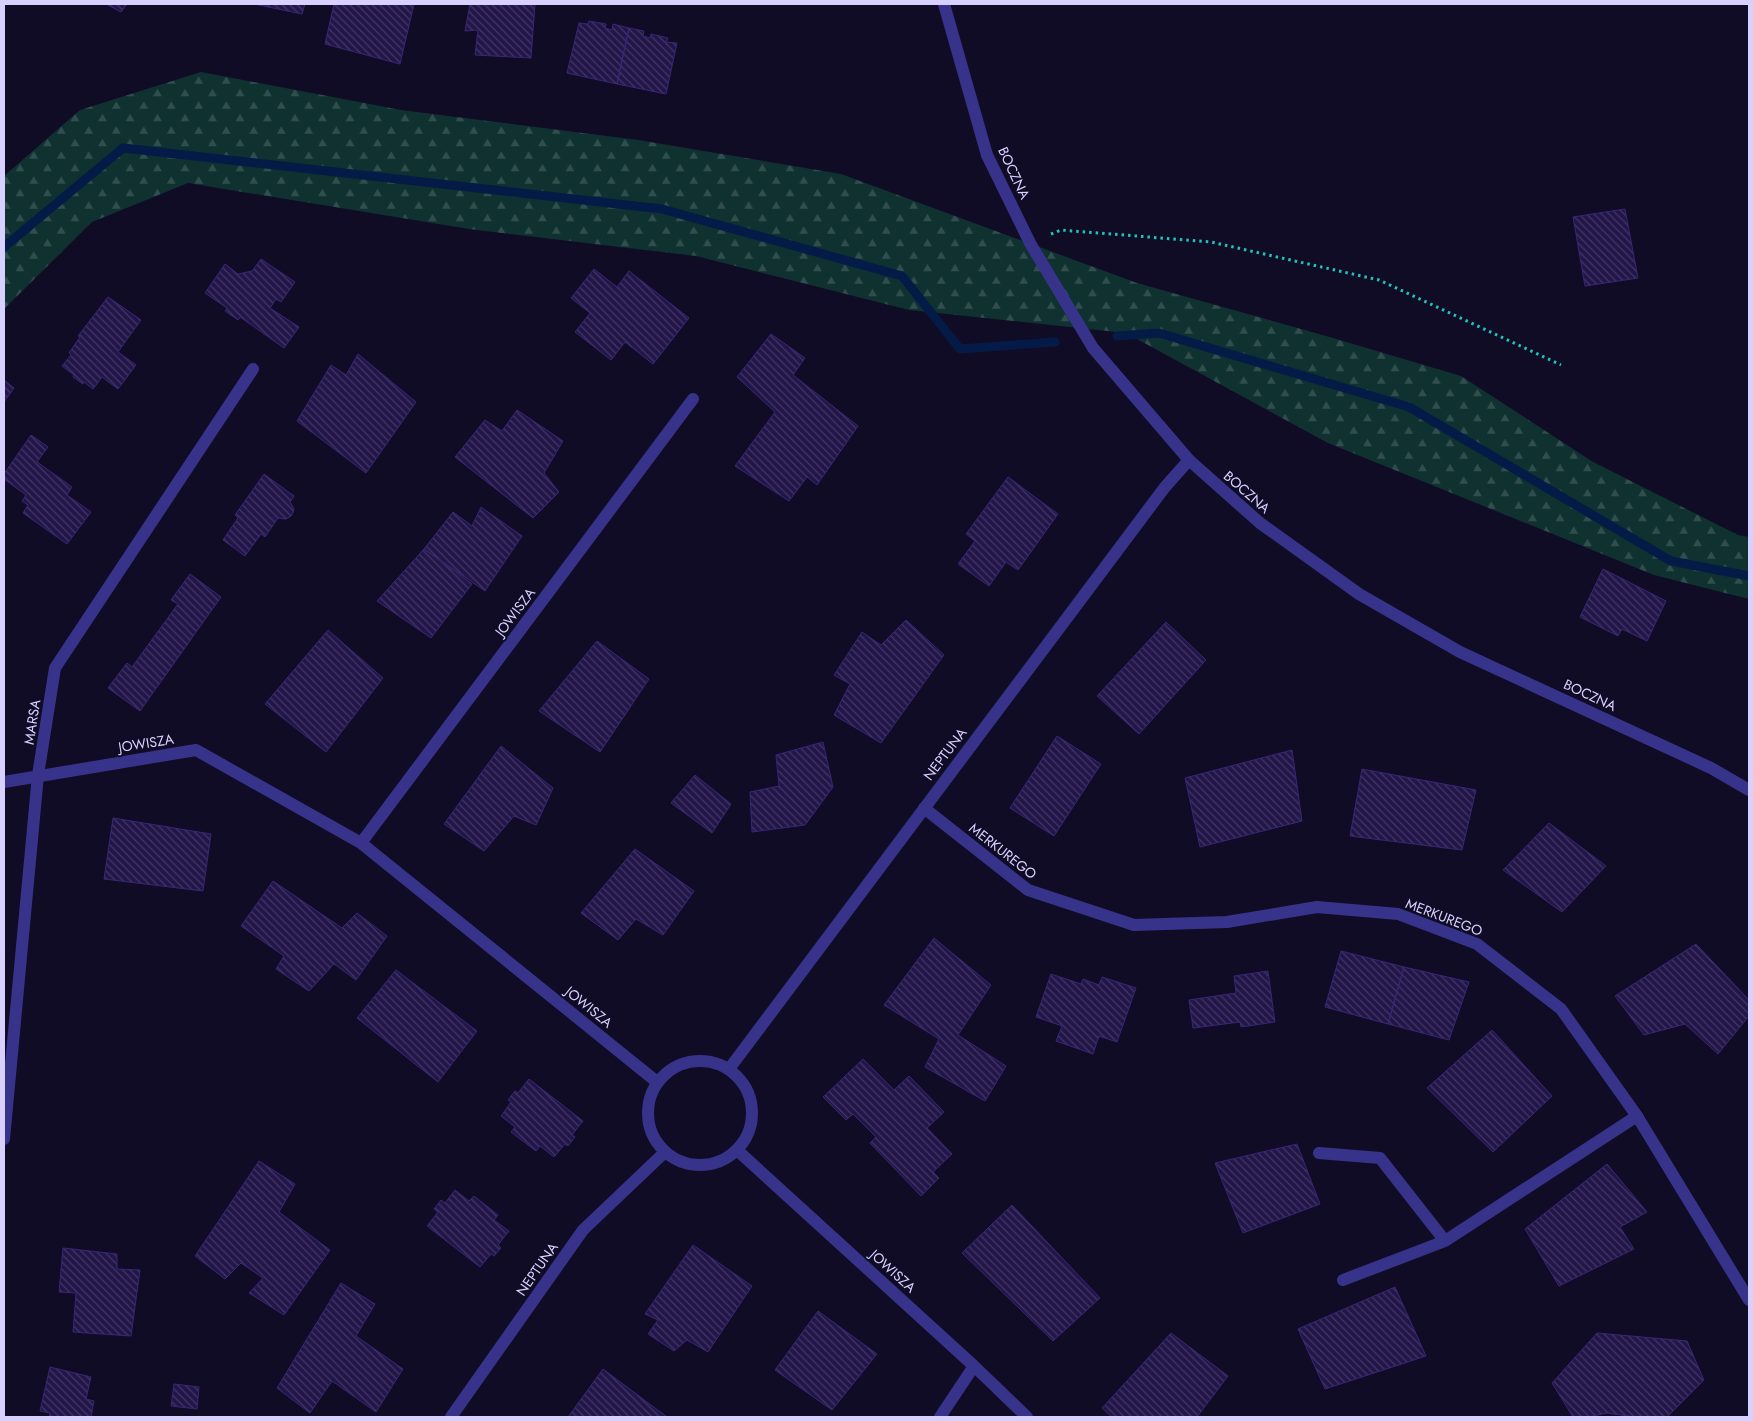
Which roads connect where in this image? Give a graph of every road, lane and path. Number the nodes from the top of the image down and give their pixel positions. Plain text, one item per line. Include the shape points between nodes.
1 (944, 4) edge
2 (1030, 243) junction
3 (1561, 366) dead end
4 (253, 369) dead end
5 (693, 399) dead end
6 (1189, 460) junction
7 (38, 775) junction
8 (4, 782) edge
9 (1749, 790) edge
10 (924, 808) junction
11 (361, 843) junction
12 (729, 1070) junction
13 (657, 1082) junction
14 (1638, 1116) junction
15 (4, 1138) edge
16 (737, 1150) junction
17 (665, 1152) junction
18 (1320, 1153) dead end
19 (1445, 1241) junction
20 (1343, 1280) dead end
21 (1749, 1300) edge
22 (974, 1366) junction
23 (451, 1417) edge
24 (940, 1417) edge
25 (1026, 1417) edge

1 - 2 street, BOCZNA via 988,155
2 - 3 path via 1062,230 1211,242 1379,280
2 - 6 street, BOCZNA via 1093,348
4 - 7 street, MARSA via 55,668
5 - 11 street, JOWISZA
6 - 9 street, BOCZNA via 1260,523 1359,594 1460,652 1702,764
6 - 10 street, NEPTUNA via 1165,487
7 - 8 street, JOWISZA
7 - 11 street, JOWISZA via 196,750
7 - 15 street, MARSA
10 - 12 street, NEPTUNA
10 - 14 street, MERKUREGO via 1028,890 1134,925 1227,922 1317,907 1398,914 1477,944 1561,1009
11 - 13 street, JOWISZA
12 - 13 street via 711,1061 691,1061 672,1068
12 - 16 street via 745,1086 752,1108 749,1131
13 - 17 street via 647,1105 650,1131
14 - 19 street
14 - 21 street, MERKUREGO
16 - 17 street via 720,1161 701,1166 682,1162
16 - 22 street, JOWISZA
17 - 23 street, NEPTUNA via 583,1230
18 - 19 street via 1380,1158
19 - 20 street
22 - 24 street
22 - 25 street, JOWISZA

